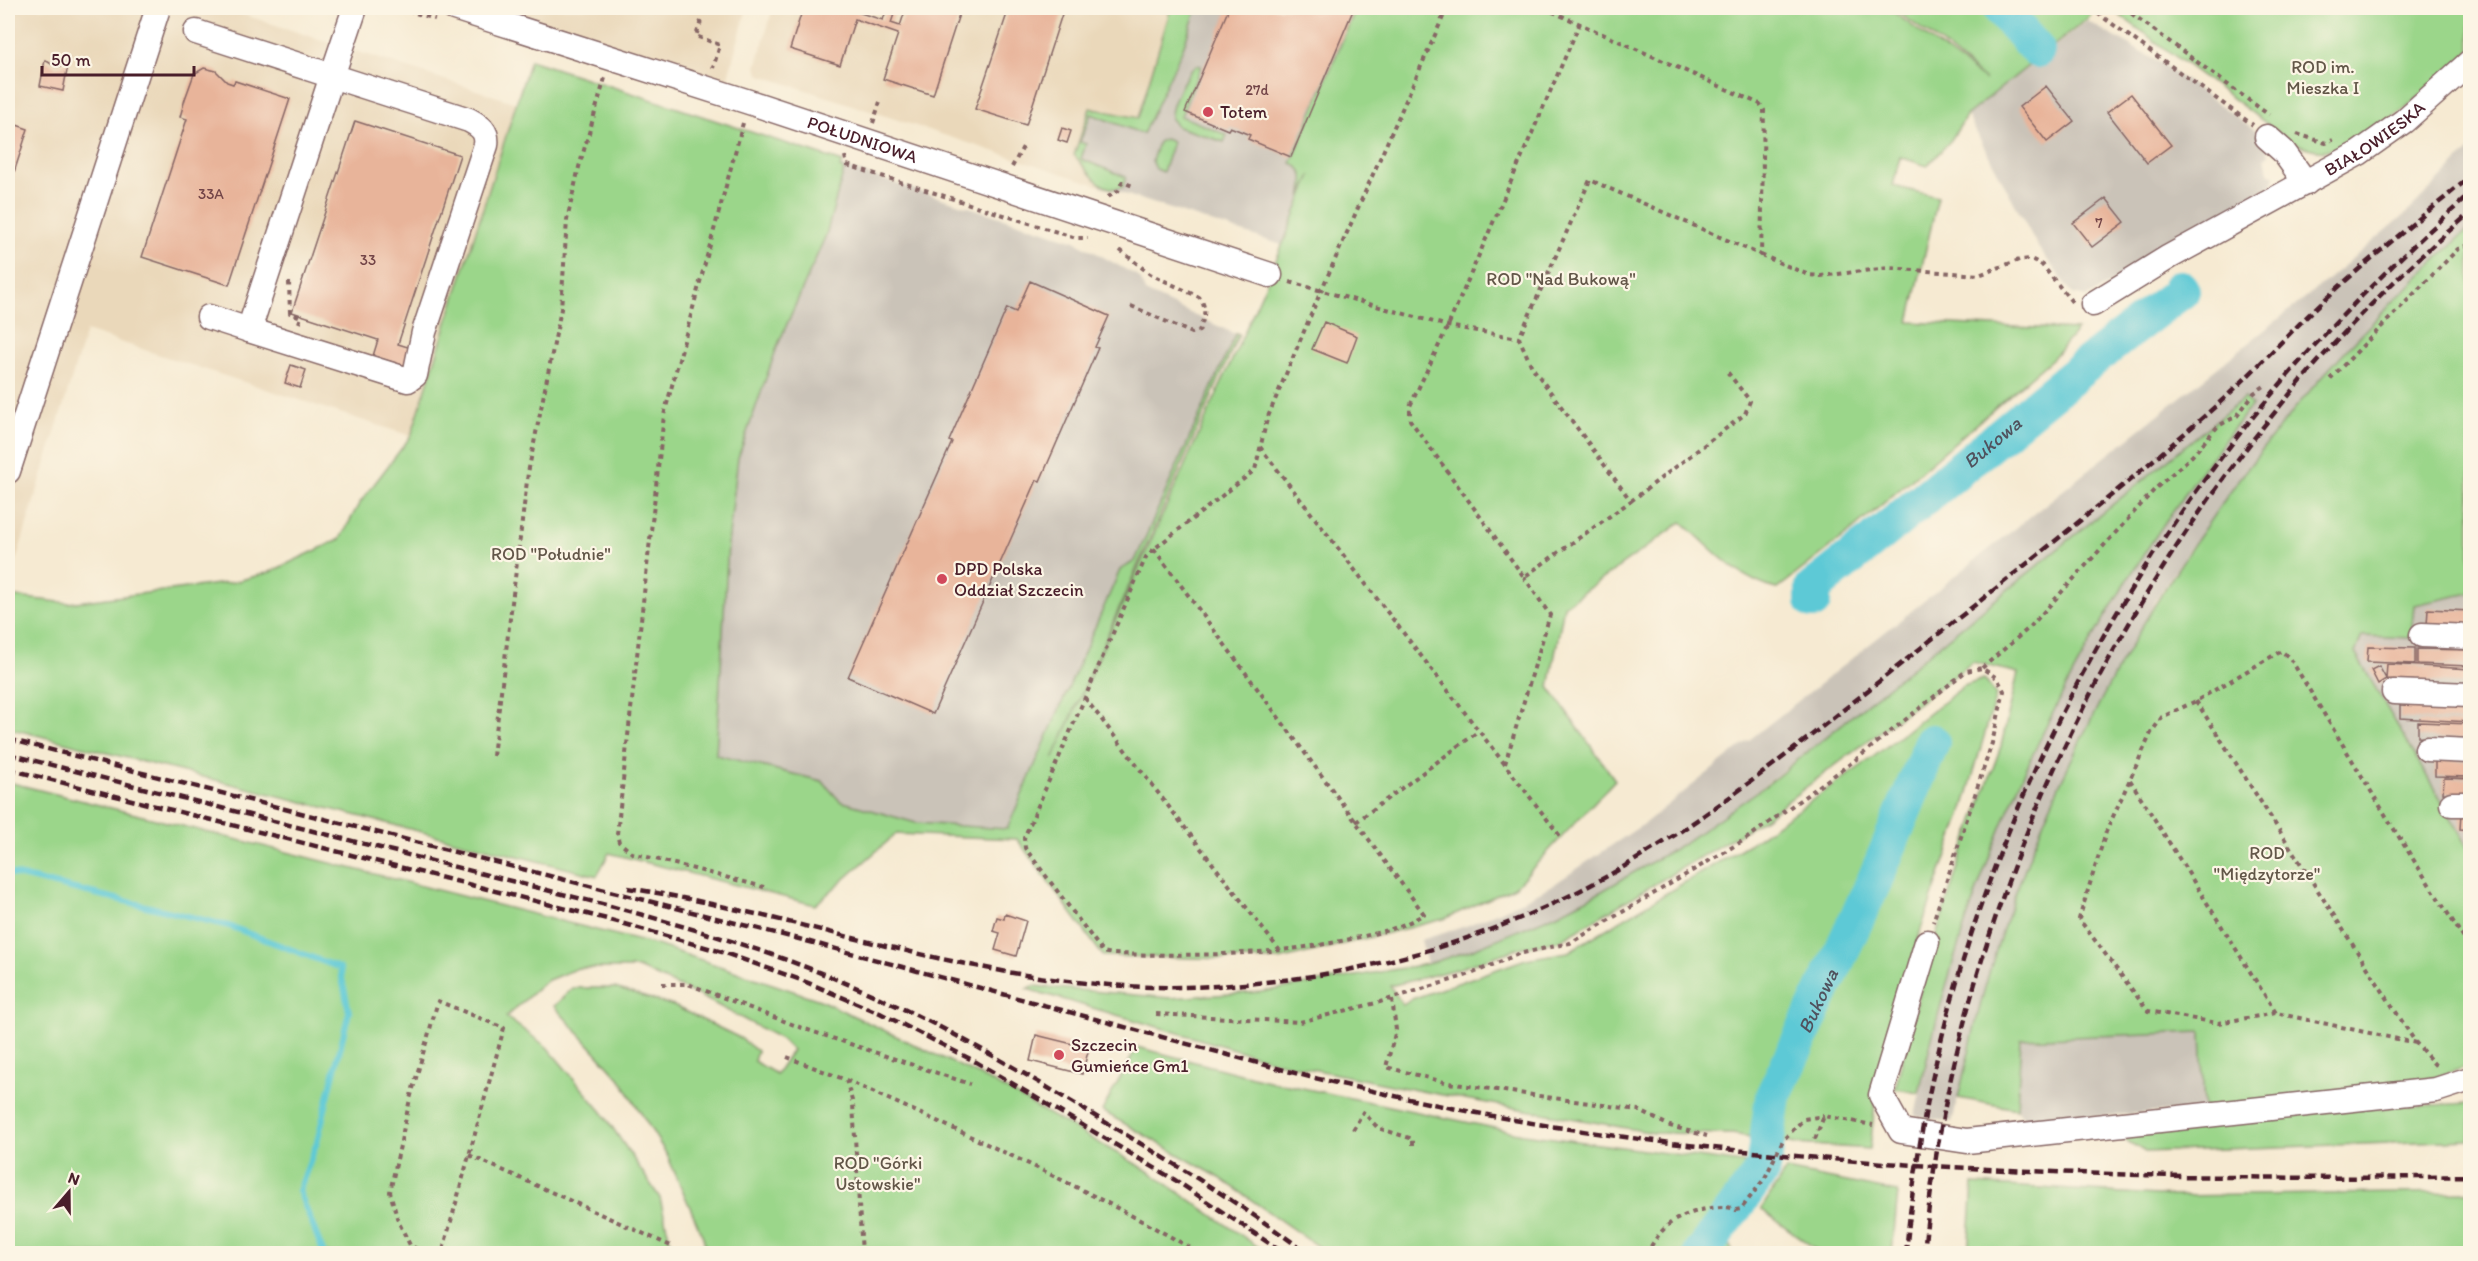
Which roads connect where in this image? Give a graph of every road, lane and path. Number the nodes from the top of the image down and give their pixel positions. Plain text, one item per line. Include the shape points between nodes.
1 (158, 8) edge
2 (355, 8) edge
3 (454, 8) edge
4 (1447, 8) edge
5 (1544, 8) edge
6 (2090, 8) edge
7 (2124, 8) edge
8 (502, 15) edge
9 (1580, 23) junction
10 (196, 32) dead end
11 (610, 57) junction
12 (2470, 62) edge
13 (332, 76) junction
14 (749, 102) junction
15 (2270, 128) junction
16 (2293, 133) dead end
17 (2337, 139) dead end
18 (2306, 183) junction
19 (1112, 245) dead end
20 (2470, 245) edge
21 (1761, 255) junction
22 (1270, 275) joint
23 (1321, 291) junction
24 (2093, 304) joint
25 (1129, 305) dead end
26 (292, 314) dead end
27 (299, 316) dead end
28 (208, 317) dead end
29 (1448, 326) junction
30 (249, 330) junction
31 (1519, 338) junction
32 (1725, 369) dead end
33 (2330, 379) dead end
34 (2266, 385) dead end
35 (1260, 446) junction
36 (8, 471) edge
37 (1631, 501) junction
38 (1154, 549) junction
39 (1524, 577) junction
40 (2422, 635) dead end
41 (2470, 637) edge
42 (1982, 668) junction
43 (2394, 692) dead end
44 (2470, 695) edge
45 (1084, 698) junction
46 (2196, 701) junction
47 (1479, 731) junction
48 (2427, 749) dead end
49 (2470, 751) edge
50 (493, 756) dead end
51 (1505, 764) junction
52 (2130, 779) junction
53 (1356, 822) junction
54 (1560, 836) dead end
55 (764, 887) dead end
56 (1927, 942) joint
57 (2470, 948) edge
58 (1280, 951) junction
59 (662, 984) dead end
60 (1392, 999) junction
61 (2276, 1013) junction
62 (1156, 1014) dead end
63 (2416, 1043) junction
64 (787, 1057) dead end
65 (2445, 1069) dead end
66 (2470, 1079) edge
67 (846, 1080) junction
68 (969, 1084) dead end
69 (1824, 1116) junction
70 (1353, 1130) dead end
71 (1901, 1131) junction
72 (1707, 1136) dead end
73 (1815, 1138) dead end
74 (1413, 1145) dead end
75 (469, 1155) junction
76 (671, 1246) dead end
77 (862, 1253) edge
78 (424, 1254) edge
79 (442, 1254) edge
80 (1201, 1254) edge
81 (1646, 1254) edge

1 - 36 street
2 - 13 street
3 - 8 street, POŁUDNIOWA
4 - 23 path
5 - 9 path
6 - 15 path via 2245,118
7 - 15 path
8 - 11 street, POŁUDNIOWA
9 - 21 path via 1760,104 1764,110
9 - 29 path
10 - 13 street
11 - 14 street, POŁUDNIOWA
11 - 50 path via 567,220 561,309 528,473
12 - 18 street, BIAŁOWIESKA via 2381,139
13 - 30 street
13 - 30 street via 469,120 482,128 487,138 424,332 415,375 403,380
14 - 22 street, POŁUDNIOWA
14 - 55 path via 664,415 617,834 619,842 632,853
15 - 18 street
16 - 17 path via 2326,143
18 - 24 street, BIAŁOWIESKA via 2169,257
19 - 25 path via 1150,274 1199,297 1205,313 1199,331 1192,333
20 - 33 path via 2458,249
21 - 24 path via 1809,275 1821,276 1888,268 1979,274 2031,259 2042,265 2071,302
21 - 31 path via 1590,180
22 - 23 path
23 - 29 path
23 - 35 path via 1267,419
26 - 27 path
28 - 30 street
29 - 31 path
29 - 39 path via 1410,406 1410,420
31 - 37 path via 1532,367
32 - 37 path via 1750,401 1745,414
34 - 42 path via 2156,488 2030,627
35 - 38 path via 1255,470
35 - 47 path
37 - 39 path
38 - 45 path via 1146,557
38 - 53 path
39 - 51 path via 1550,615
40 - 41 street
42 - 56 path via 1997,678 2004,691 1992,743
42 - 60 path via 1966,671 1854,761 1746,839 1570,943 1518,954 1471,974
43 - 44 street
45 - 58 path
45 - 58 path via 1024,838 1025,848 1103,952 1184,956
46 - 52 path via 2162,717
46 - 57 path via 2281,651 2290,658
46 - 63 path
47 - 51 path
47 - 53 path
48 - 49 street
51 - 54 path
52 - 61 path
52 - 61 path via 2106,832 2079,919 2148,1011 2218,1023
53 - 58 path via 1424,914 1410,923 1375,934
56 - 71 street via 1881,1095
59 - 68 path via 688,984 802,1028
60 - 62 path via 1300,1022
60 - 72 path via 1396,1030 1386,1067 1448,1083 1638,1110 1670,1126
61 - 63 path
63 - 65 path via 2434,1066
64 - 67 path
66 - 71 street via 2436,1090 1967,1141
67 - 77 path via 853,1104
67 - 80 path via 1135,1215
69 - 71 path
69 - 73 path
69 - 81 path via 1804,1119 1783,1140 1765,1178 1741,1209 1730,1206 1700,1210 1679,1218 1666,1226
70 - 74 path via 1363,1112 1378,1128 1413,1139
75 - 76 path
75 - 78 path via 504,1029 438,1001 410,1099 390,1192 410,1245
75 - 79 path

